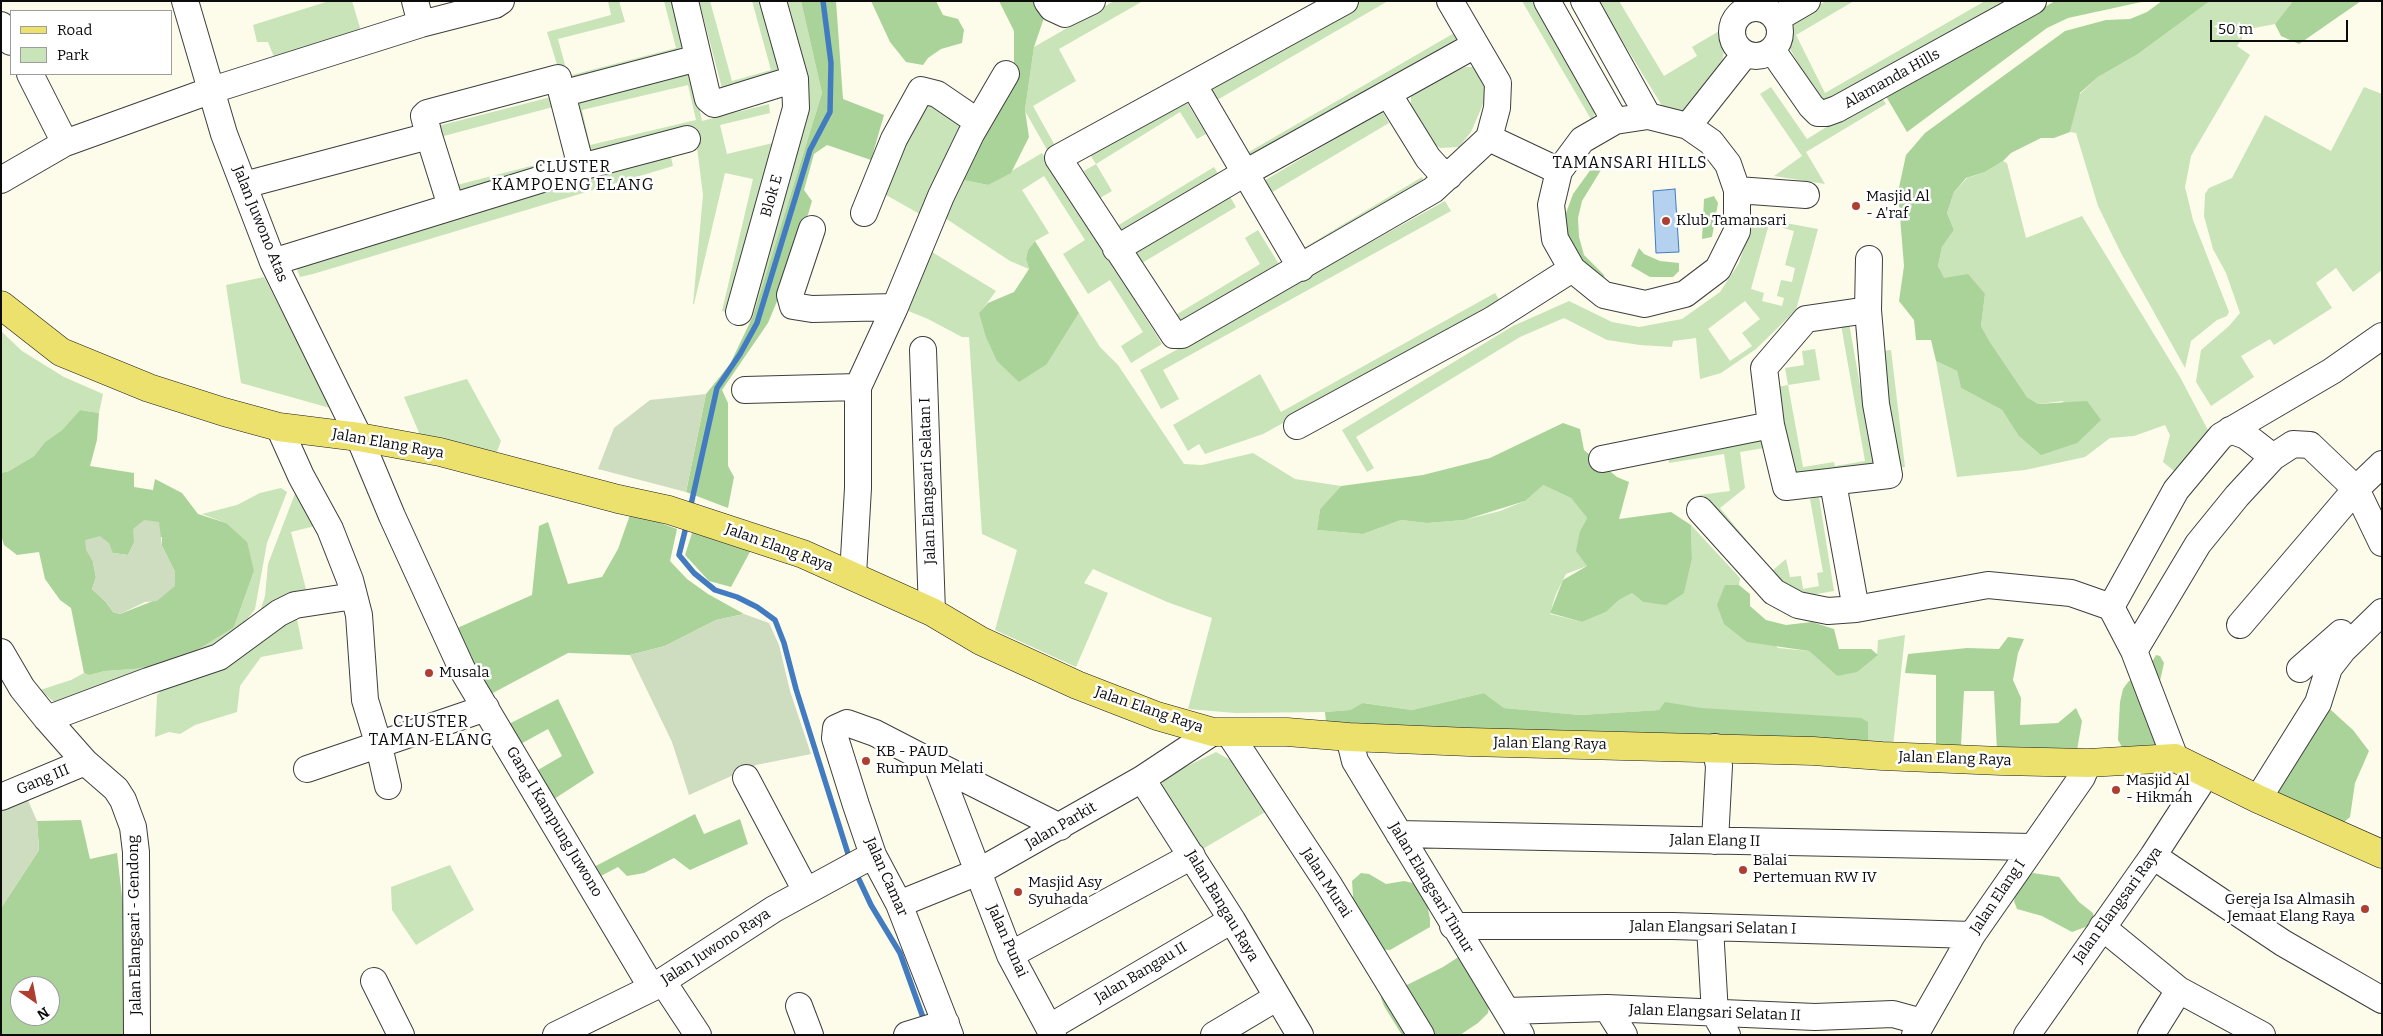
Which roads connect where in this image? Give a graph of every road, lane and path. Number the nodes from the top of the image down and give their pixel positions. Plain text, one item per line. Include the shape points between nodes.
1 (185, 1) edge
2 (501, 1) edge
3 (685, 1) edge
4 (773, 1) edge
5 (1047, 1) edge
6 (1092, 1) edge
7 (1345, 1) edge
8 (1450, 1) edge
9 (1547, 1) edge
10 (1584, 1) edge
11 (1807, 1) edge
12 (2033, 1) edge
13 (1737, 8) edge
14 (418, 13) edge
15 (1776, 19) junction
16 (1, 25) edge
17 (10, 40) edge
18 (1475, 45) junction
19 (1772, 50) junction
20 (1745, 54) junction
21 (698, 58) junction
22 (1006, 74) dead end
23 (31, 75) edge
24 (795, 79) junction
25 (1193, 84) junction
26 (212, 90) junction
27 (576, 90) dead end
28 (1389, 95) junction
29 (1648, 116) junction
30 (1615, 121) junction
31 (978, 122) junction
32 (1688, 126) junction
33 (429, 136) junction
34 (1489, 138) junction
35 (687, 139) dead end
36 (66, 143) junction
37 (581, 167) junction
38 (1559, 172) junction
39 (1245, 173) junction
40 (1449, 176) junction
41 (1, 180) edge
42 (244, 185) junction
43 (1737, 190) junction
44 (1806, 195) dead end
45 (451, 206) junction
46 (864, 213) dead end
47 (812, 229) dead end
48 (1116, 249) junction
49 (1869, 259) dead end
50 (273, 262) junction
51 (1301, 268) junction
52 (1572, 269) junction
53 (1, 304) edge
54 (895, 307) junction
55 (1868, 310) junction
56 (739, 312) dead end
57 (2382, 336) edge
58 (923, 350) dead end
59 (858, 386) junction
60 (745, 390) dead end
61 (1771, 425) junction
62 (1297, 426) dead end
63 (279, 427) junction
64 (2230, 430) junction
65 (359, 437) junction
66 (2273, 457) junction
67 (1602, 458) dead end
68 (2382, 464) edge
69 (1833, 483) junction
70 (2356, 489) junction
71 (1700, 510) dead end
72 (2382, 543) edge
73 (853, 576) junction
74 (2382, 595) edge
75 (354, 596) junction
76 (2111, 607) junction
77 (1856, 608) junction
78 (932, 612) junction
79 (2382, 612) edge
80 (2240, 625) dead end
81 (2134, 651) junction
82 (1, 652) edge
83 (2300, 669) dead end
84 (486, 708) junction
85 (48, 720) junction
86 (1221, 732) junction
87 (1349, 738) junction
88 (379, 746) junction
89 (1715, 748) junction
90 (2175, 758) junction
91 (85, 762) junction
92 (2088, 763) junction
93 (937, 765) junction
94 (307, 769) dead end
95 (2207, 774) junction
96 (746, 778) dead end
97 (1142, 780) junction
98 (388, 786) dead end
99 (1, 797) edge
100 (2258, 799) junction
101 (1060, 827) junction
102 (1399, 834) junction
103 (1715, 841) junction
104 (2032, 847) junction
105 (2382, 854) edge
106 (1192, 856) junction
107 (2154, 856) junction
108 (862, 860) junction
109 (978, 872) junction
110 (806, 891) junction
111 (899, 904) junction
112 (1232, 920) junction
113 (1453, 926) junction
114 (2102, 927) junction
115 (1710, 928) junction
116 (1972, 935) junction
117 (1010, 955) junction
118 (374, 981) dead end
119 (657, 985) junction
120 (2178, 990) junction
121 (1276, 998) junction
122 (2382, 1000) edge
123 (799, 1006) dead end
124 (1606, 1008) junction
125 (1507, 1011) junction
126 (1721, 1025) edge
127 (1820, 1026) edge
128 (1919, 1028) edge
129 (933, 1030) edge
130 (1052, 1031) edge
131 (1410, 1031) edge
132 (137, 1035) edge
133 (401, 1035) edge
134 (556, 1035) edge
135 (698, 1035) edge
136 (810, 1035) edge
137 (1214, 1035) edge
138 (1300, 1035) edge
139 (1521, 1035) edge
140 (1624, 1035) edge
141 (2027, 1035) edge
142 (2150, 1035) edge
143 (2262, 1035) edge

1 - 26 street, Jalan Juwono Atas
2 - 14 street via 495,5
3 - 21 street
4 - 24 street, Blok E
5 - 6 street via 1052,8 1065,14
7 - 25 street
8 - 18 street
9 - 30 street
10 - 29 street
11 - 15 street
12 - 19 street, Alamanda Hills via 1826,113 1811,106
13 - 15 street via 1766,10
13 - 20 street via 1733,40
14 - 26 street
15 - 19 street via 1780,31
16 - 17 street
18 - 28 street
18 - 34 street via 1498,83 1497,108
19 - 20 street via 1763,55
20 - 32 street
21 - 24 street via 708,99 714,104
21 - 27 street
22 - 31 street
23 - 36 street
24 - 56 street, Blok E via 796,108
25 - 39 street
25 - 48 street via 1058,158
26 - 36 street
26 - 42 street, Jalan Juwono Atas via 224,134
28 - 39 street
28 - 40 street via 1428,158
29 - 30 street
29 - 32 street
30 - 38 street via 1582,140
31 - 46 street via 937,94 921,90 894,139
31 - 54 street via 941,196
32 - 43 street via 1711,142 1728,164
33 - 37 street via 424,116 427,113 556,77
33 - 42 street
33 - 45 street
34 - 38 street
34 - 40 street
35 - 37 street
36 - 41 street
37 - 45 street
38 - 52 street via 1551,205 1555,239
39 - 48 street
39 - 51 street
40 - 51 street via 1433,190
42 - 50 street, Jalan Juwono Atas
43 - 44 street
43 - 52 street via 1736,231 1718,268 1685,294 1645,304 1604,295
45 - 50 street
47 - 54 street via 790,295 792,306 812,309
48 - 51 street via 1174,335 1182,335
49 - 55 street
50 - 65 street, Jalan Juwono Atas
52 - 62 street via 1492,320
53 - 63 main road, Jalan Elang Raya via 61,352 78,360 148,388
54 - 59 street
55 - 61 street via 1806,319 1764,368
55 - 69 street via 1876,404 1889,475
57 - 64 street via 2332,371
58 - 78 street, Jalan Elangsari Selatan I
59 - 60 street
59 - 73 street via 858,488
61 - 67 street
61 - 69 street via 1786,488
63 - 65 main road, Jalan Elang Raya
63 - 75 street via 330,529
64 - 66 street via 2246,436
64 - 76 street via 2221,436 2176,490
65 - 73 main road, Jalan Elang Raya via 440,452 669,510 803,554
65 - 84 street, Gang I Kampung Juwono via 462,669
66 - 70 street via 2293,444 2310,445
66 - 81 street via 2198,544
68 - 70 street
69 - 77 street
70 - 72 street
70 - 80 street
71 - 77 street via 1774,592 1798,605 1828,611
73 - 78 main road, Jalan Elang Raya
74 - 83 street
75 - 85 street via 295,605 219,657
75 - 88 street via 359,614 365,700
76 - 77 street via 2071,593 1988,585
76 - 81 street
78 - 86 main road, Jalan Elang Raya via 981,641 1077,685 1157,716
79 - 100 street via 2328,668 2318,703
81 - 90 street
82 - 85 street, Jalan Elangsari - Gendong via 22,688
84 - 88 street
84 - 119 street, Gang I Kampung Juwono
85 - 91 street, Jalan Elangsari - Gendong
86 - 87 main road, Jalan Elang Raya via 1287,732
86 - 97 street, Jalan Parkit
86 - 131 street, Jalan Murai via 1329,885
87 - 89 main road, Jalan Elang Raya
87 - 102 street, Jalan Elangsari Timur via 1355,761
88 - 94 street
88 - 98 street
89 - 92 main road, Jalan Elang Raya
89 - 103 street via 1719,766
90 - 92 main road, Jalan Elang Raya
90 - 95 main road, Jalan Elang Raya
91 - 99 street, Gang III
91 - 132 street, Jalan Elangsari - Gendong via 116,789 133,827 136,852
92 - 104 street, Jalan Elang I via 2082,777
93 - 101 street
93 - 108 street, Jalan Camar via 875,733 847,723 836,728 835,738
93 - 109 street, Jalan Punai
95 - 100 main road, Jalan Elang Raya
95 - 107 street, Jalan Elangsari Raya
96 - 110 street
97 - 101 street, Jalan Parkit
97 - 106 street, Jalan Bangau Raya
100 - 105 main road, Jalan Elang Raya
101 - 109 street, Jalan Parkit
102 - 103 street, Jalan Elang II
102 - 113 street, Jalan Elangsari Timur
103 - 104 street, Jalan Elang II
104 - 116 street, Jalan Elang I
106 - 112 street, Jalan Bangau Raya
106 - 117 street
107 - 114 street, Jalan Elangsari Raya
107 - 122 street via 2283,943
108 - 110 street, Jalan Juwono Raya
108 - 111 street, Jalan Camar
109 - 111 street, Jalan Parkit
109 - 117 street, Jalan Punai
110 - 119 street, Jalan Juwono Raya
111 - 129 street, Jalan Camar
112 - 121 street, Jalan Bangau Raya
112 - 130 street, Jalan Bangau II
113 - 115 street, Jalan Elangsari Selatan I
113 - 125 street, Jalan Elangsari Timur
114 - 120 street
114 - 141 street, Jalan Elangsari Raya
115 - 116 street, Jalan Elangsari Selatan I
115 - 126 street
116 - 128 street, Jalan Elang I
117 - 130 street, Jalan Punai
118 - 133 street
119 - 134 street, Jalan Juwono Raya
119 - 135 street, Gang I Kampung Juwono
120 - 142 street
120 - 143 street
121 - 137 street
121 - 138 street, Jalan Bangau Raya
123 - 136 street
124 - 125 street, Jalan Elangsari Selatan II
124 - 126 street, Jalan Elangsari Selatan II
124 - 140 street
125 - 139 street, Jalan Elangsari Timur
126 - 127 street, Jalan Elangsari Selatan II
127 - 128 street, Jalan Elangsari Selatan II via 1893,1014

